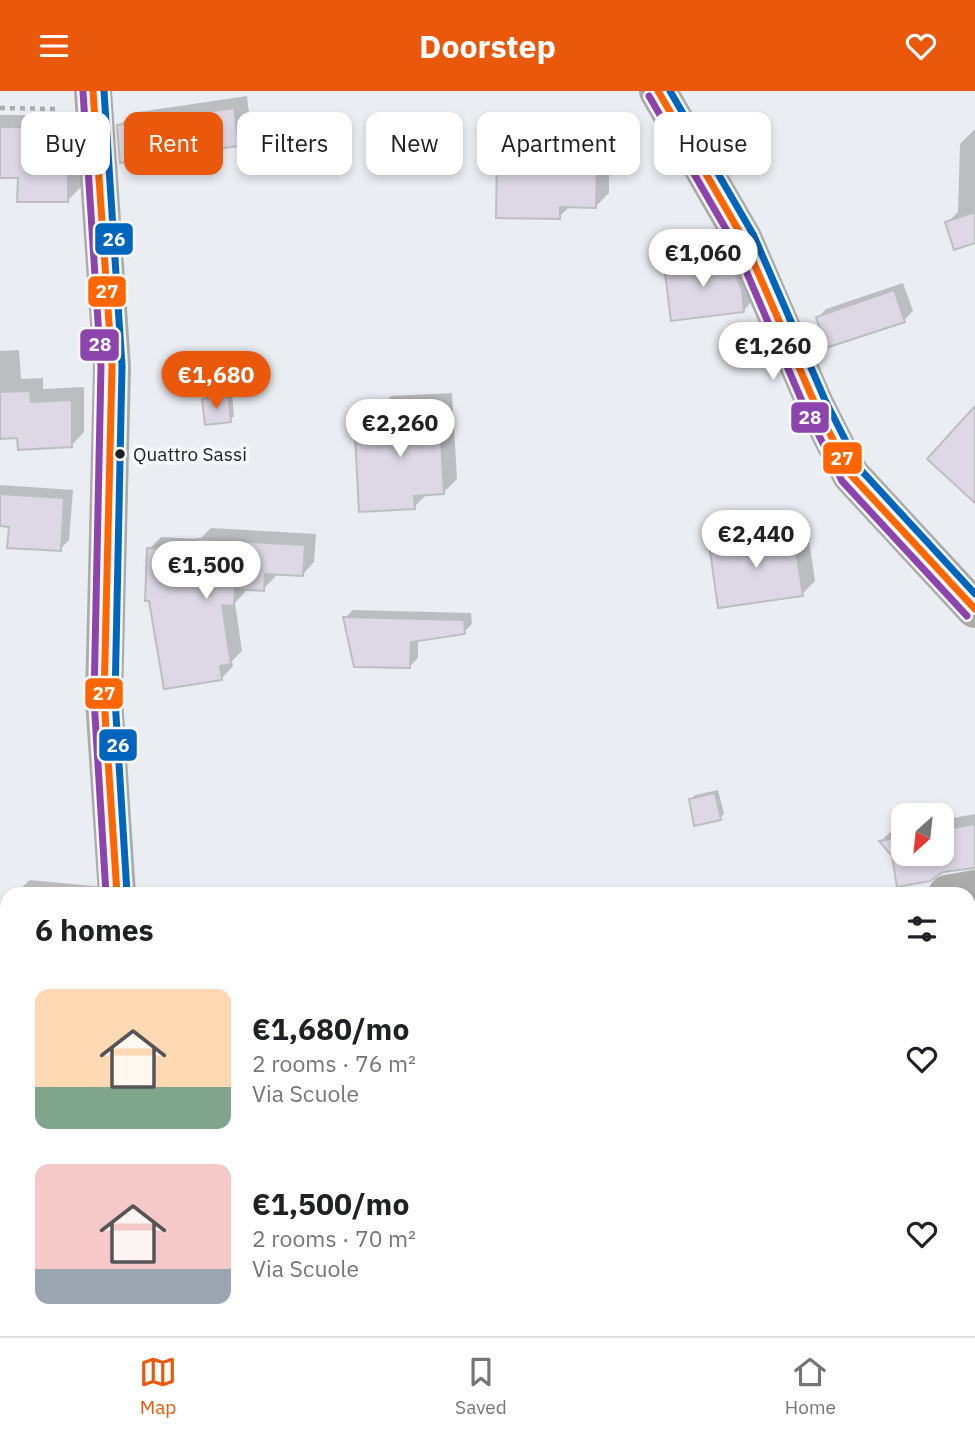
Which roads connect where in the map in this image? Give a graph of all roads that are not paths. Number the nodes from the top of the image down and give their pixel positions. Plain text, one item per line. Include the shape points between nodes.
1 (658, 91) edge
2 (94, 100) edge
3 (975, 609) edge
4 (117, 887) edge

1 - 3 street via 743,238 851,475
2 - 4 street via 112,367 104,699

